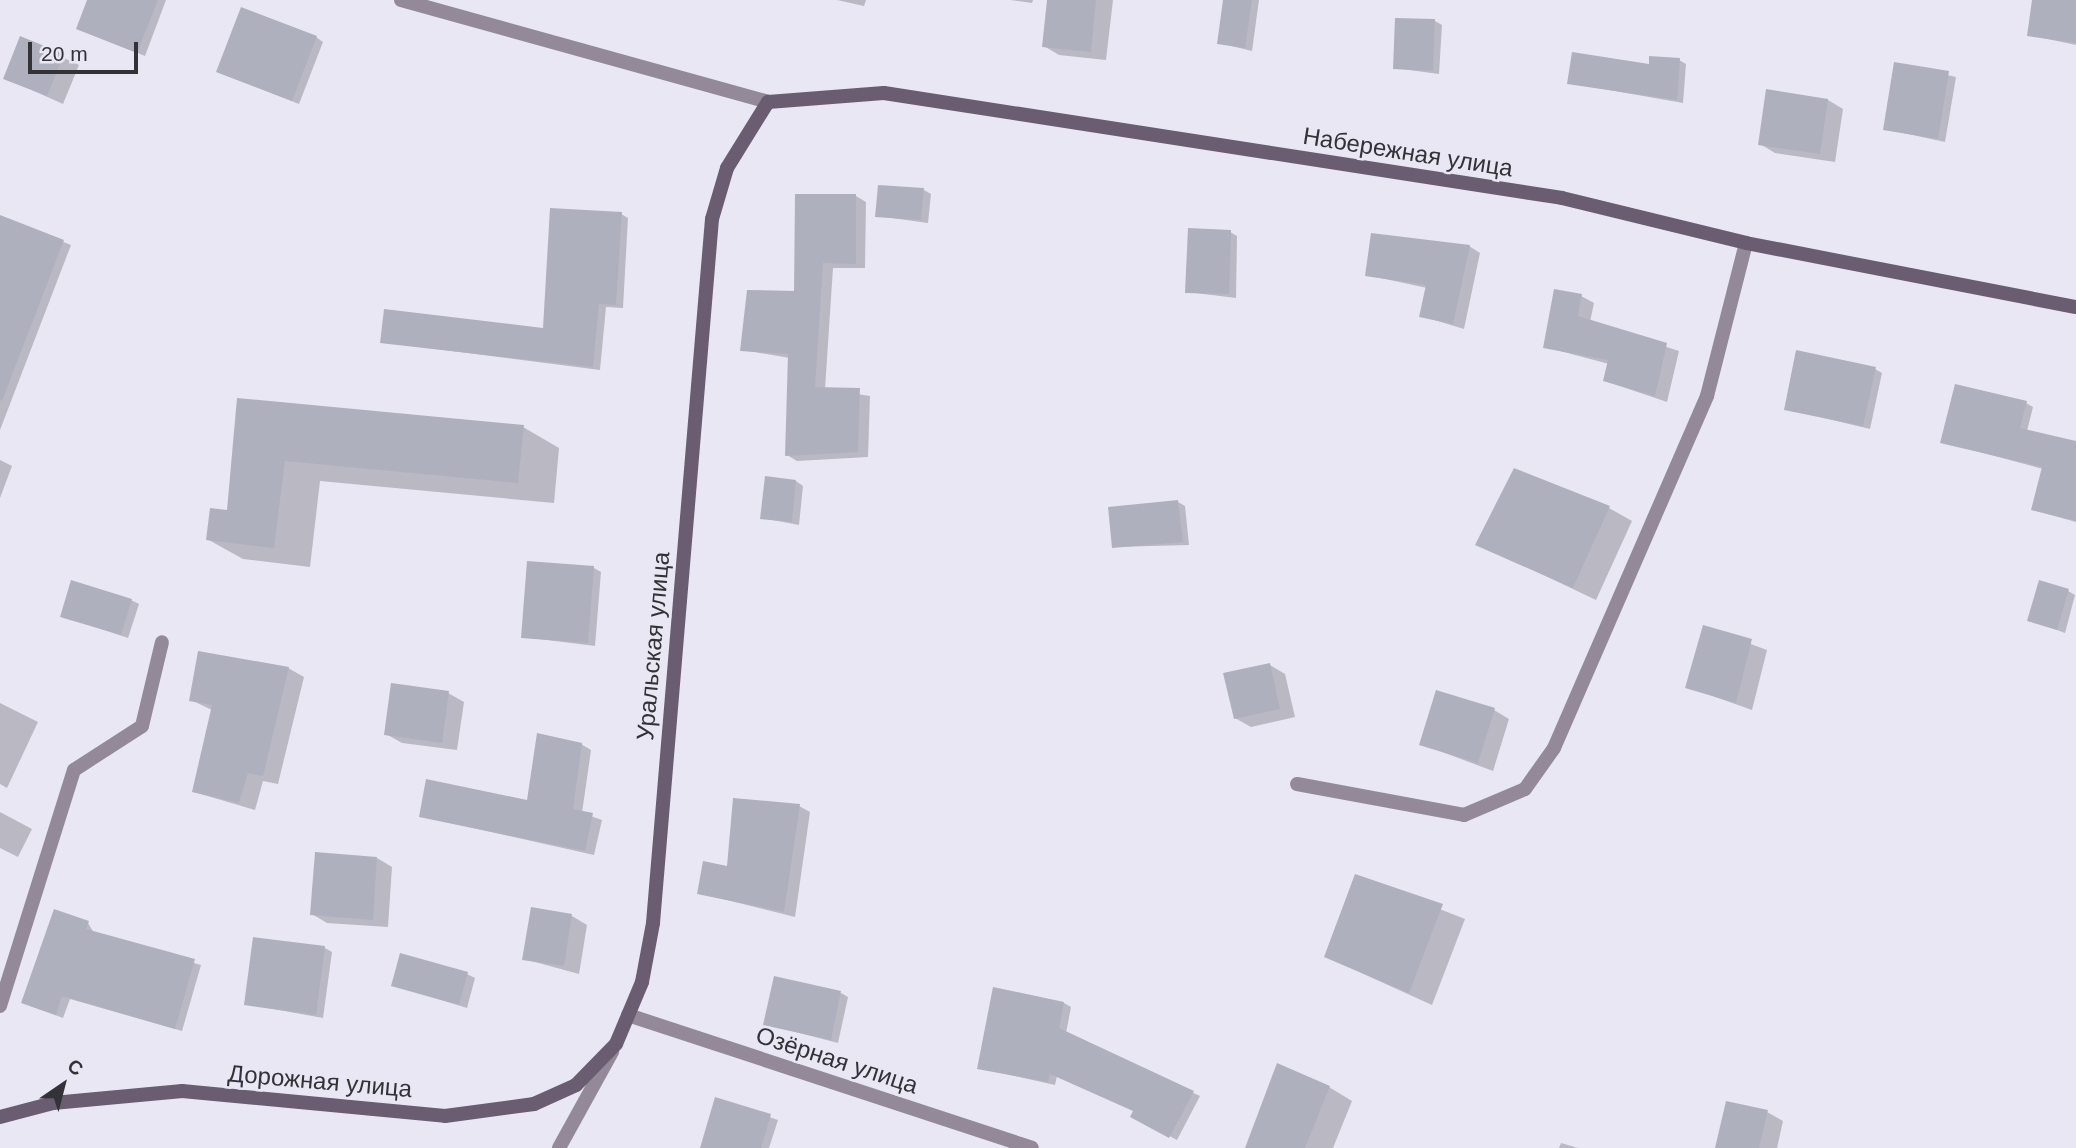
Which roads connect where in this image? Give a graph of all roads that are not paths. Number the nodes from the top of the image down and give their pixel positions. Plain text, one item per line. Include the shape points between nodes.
1 (401, 0) edge
2 (768, 102) junction
3 (1746, 243) junction
4 (2076, 307) edge
5 (162, 642) dead end
6 (1297, 784) dead end
7 (0, 1006) edge
8 (628, 1015) junction
9 (616, 1044) junction
10 (0, 1117) edge
11 (559, 1148) edge
12 (1032, 1148) edge

1 - 2 street
2 - 3 street, Набережная улица via 884,93 1562,198
2 - 8 street, Уральская улица via 727,168 712,219 653,923 642,982
3 - 4 street, Набережная улица
3 - 6 street via 1707,396 1553,748 1525,789 1464,815
5 - 7 street via 142,726 74,770
8 - 9 street, Уральская улица
8 - 12 street, Озёрная улица
9 - 10 street, Дорожная улица via 576,1085 534,1104 445,1116 182,1091 53,1102
9 - 11 street, Уральская улица

